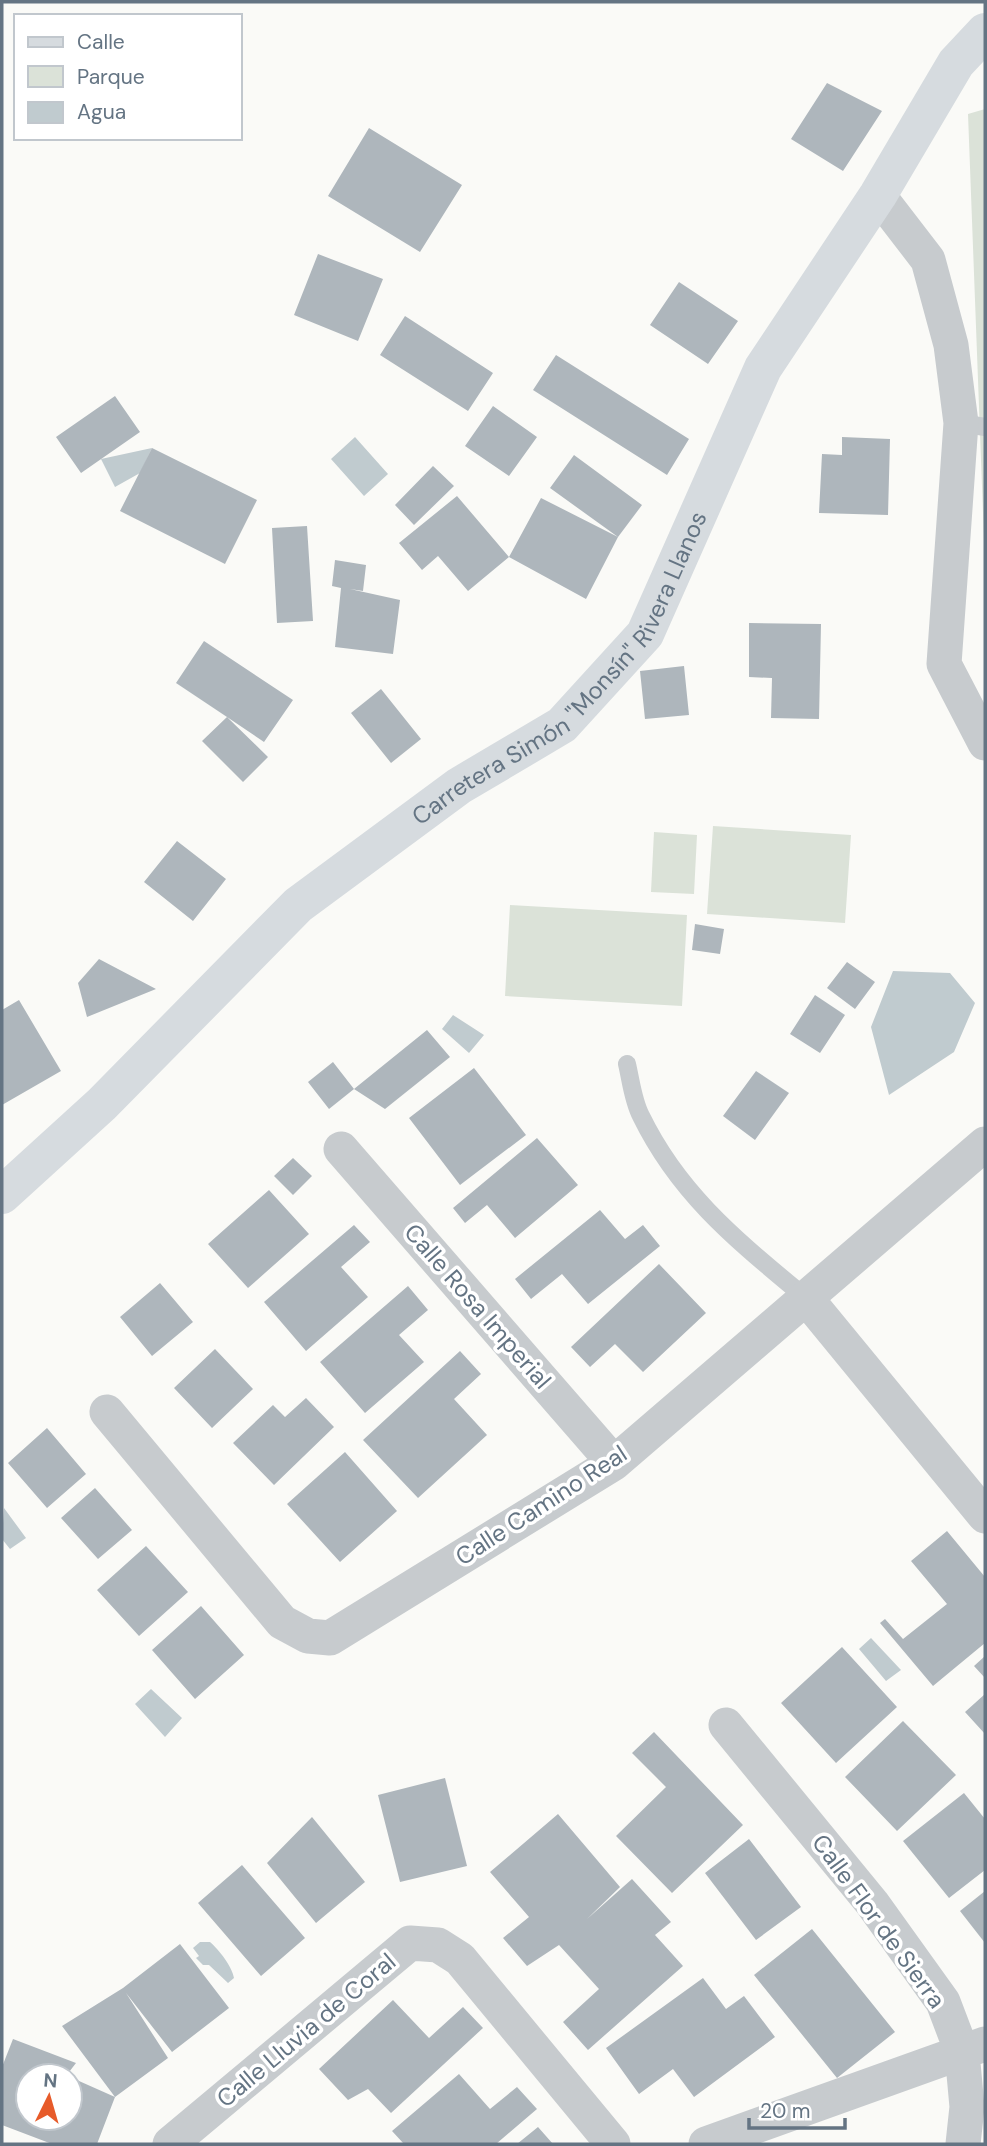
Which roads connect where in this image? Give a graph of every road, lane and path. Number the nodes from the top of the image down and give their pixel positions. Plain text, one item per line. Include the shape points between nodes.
1 (985, 32) edge
2 (878, 195) junction
3 (973, 425) edge
4 (985, 743) edge
5 (627, 1064) dead end
6 (985, 1144) edge
7 (341, 1149) dead end
8 (2, 1195) edge
9 (806, 1298) junction
10 (107, 1412) dead end
11 (614, 1463) junction
12 (985, 1516) edge
13 (726, 1725) dead end
14 (974, 2048) edge
15 (170, 2144) edge
16 (613, 2144) edge
17 (706, 2144) edge
18 (963, 2144) edge

1 - 2 street, Carretera Simón "Monsín" Rivera Llanos via 957,63
2 - 3 street via 928,260
2 - 8 street, Carretera Simón "Monsín" Rivera Llanos via 763,368 645,634 562,725 458,786 298,905 102,1104
3 - 4 street via 944,664
5 - 9 lane via 639,1114 679,1181 725,1230
6 - 9 street, Calle Camino Real
7 - 11 street, Calle Rosa Imperial
9 - 11 street, Calle Camino Real
9 - 12 street
10 - 11 street, Calle Camino Real via 282,1622 309,1636 330,1638
13 - 14 street, Calle Flor de Sierra via 872,1903
14 - 17 street
14 - 18 street, Calle Flor de Sierra
15 - 16 street, Calle Lluvia de Coral via 410,1943 438,1945 460,1959

